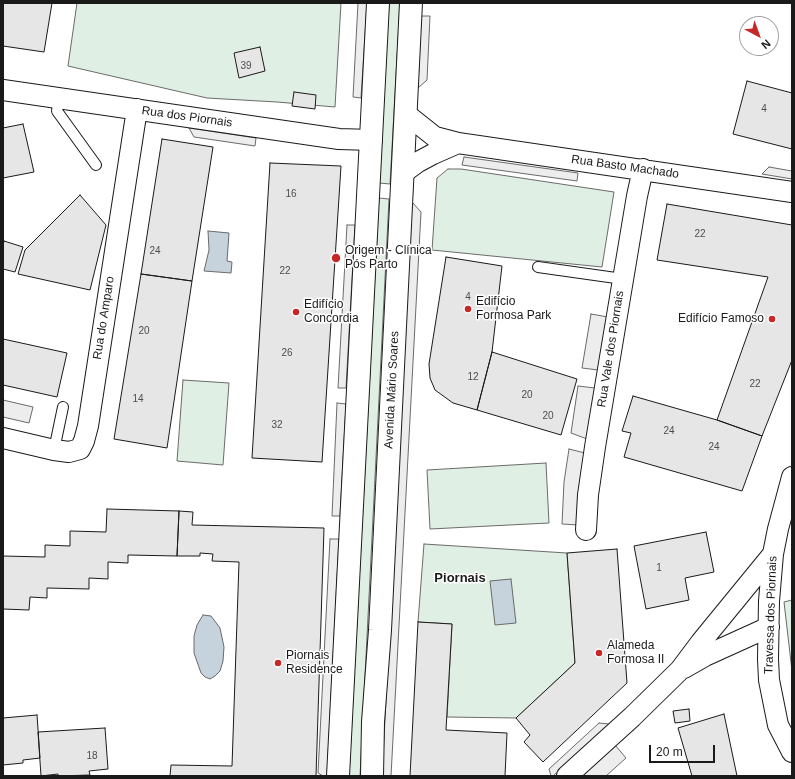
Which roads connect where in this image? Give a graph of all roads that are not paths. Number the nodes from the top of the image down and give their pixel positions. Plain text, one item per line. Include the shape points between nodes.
1 (378, 3) edge
2 (411, 3) edge
3 (3, 90) edge
4 (59, 98) junction
5 (136, 109) junction
6 (406, 114) junction
7 (372, 140) junction
8 (458, 144) junction
9 (96, 165) dead end
10 (643, 169) junction
11 (403, 173) junction
12 (792, 192) edge
13 (538, 267) dead end
14 (623, 279) junction
15 (63, 407) dead end
16 (3, 438) edge
17 (54, 450) junction
18 (792, 477) edge
19 (586, 530) dead end
20 (773, 554) junction
21 (769, 627) junction
22 (680, 670) junction
23 (792, 752) edge
24 (338, 776) edge
25 (372, 776) edge
26 (567, 776) edge

1 - 7 main road
2 - 6 main road, Avenida Mário Soares
3 - 4 street, Rua dos Piornais
4 - 5 street, Rua dos Piornais
4 - 9 lane via 56,111
5 - 7 street, Rua dos Piornais via 339,139
5 - 17 street, Rua do Amparo via 88,426 80,449 69,452
6 - 8 street, Rua Basto Machado via 435,137
6 - 11 main road, Avenida Mário Soares
7 - 24 main road
8 - 10 street, Rua Basto Machado
8 - 11 street, Rua Basto Machado via 433,154
10 - 12 street, Rua Basto Machado
10 - 14 street, Rua Vale dos Piornais
11 - 25 main road, Avenida Mário Soares
13 - 14 lane
14 - 19 street, Rua Vale dos Piornais via 595,447
15 - 17 lane
16 - 17 street, Rua do Amparo
18 - 20 street, Travessa dos Piornais
20 - 21 street, Travessa dos Piornais
20 - 22 street
21 - 22 street
21 - 23 street, Travessa dos Piornais via 771,693 778,725
22 - 26 street

